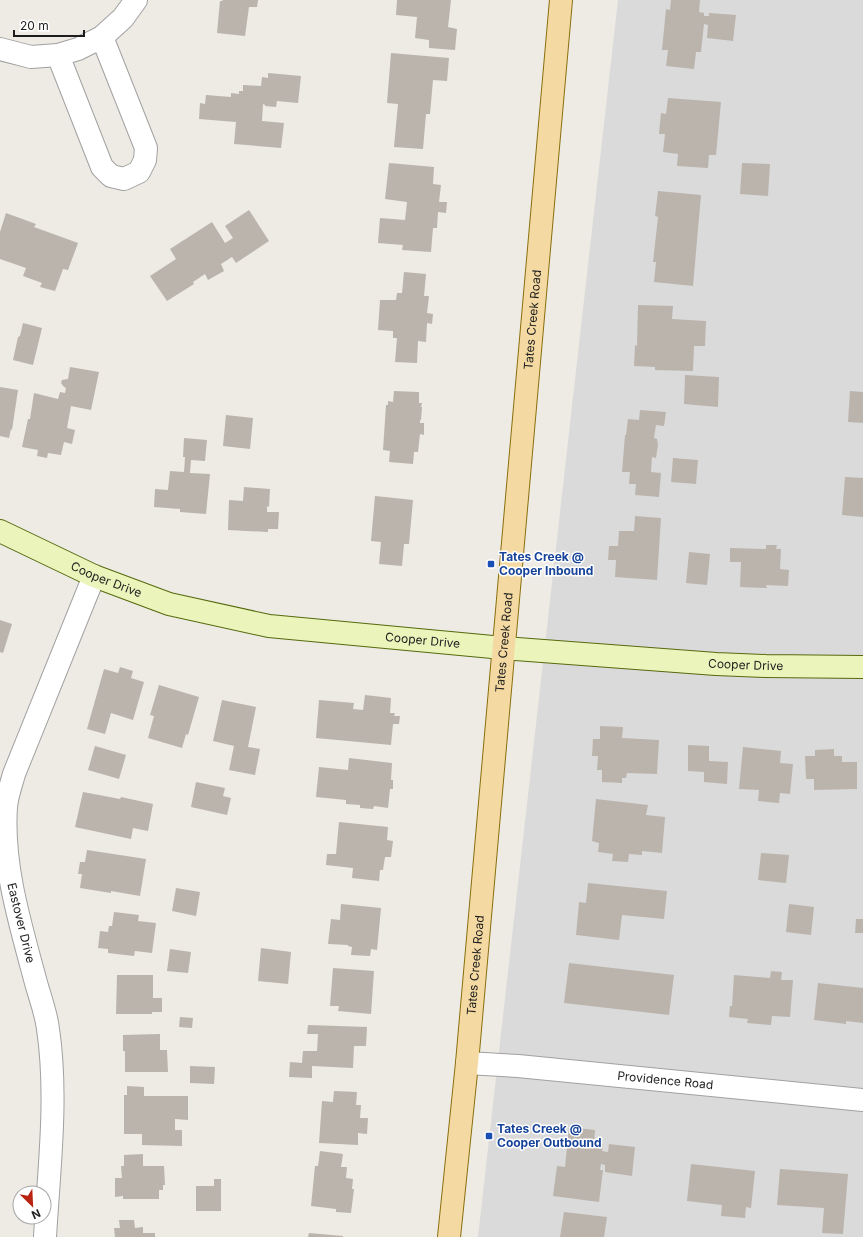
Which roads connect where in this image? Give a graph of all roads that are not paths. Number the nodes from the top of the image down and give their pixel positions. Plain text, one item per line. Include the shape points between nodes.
1 (136, 0) edge
2 (561, 0) edge
3 (102, 37) junction
4 (0, 49) edge
5 (58, 55) junction
6 (0, 531) edge
7 (94, 576) junction
8 (503, 648) junction
9 (863, 667) edge
10 (467, 1063) junction
11 (863, 1100) edge
12 (45, 1237) edge
13 (449, 1237) edge

1 - 3 street via 123,18
2 - 8 main road, Tates Creek Road
3 - 5 street via 78,49
3 - 5 street via 146,148 145,160 139,172 124,179 111,176 102,167
4 - 5 street via 31,57
6 - 7 street, Cooper Drive
7 - 8 street, Cooper Drive via 169,604 269,626
7 - 12 street, Eastover Drive via 14,774 6,805 9,871 15,904 48,1027 53,1071
8 - 9 street, Cooper Drive via 723,664
8 - 10 main road, Tates Creek Road
10 - 11 street, Providence Road
10 - 13 main road, Tates Creek Road

